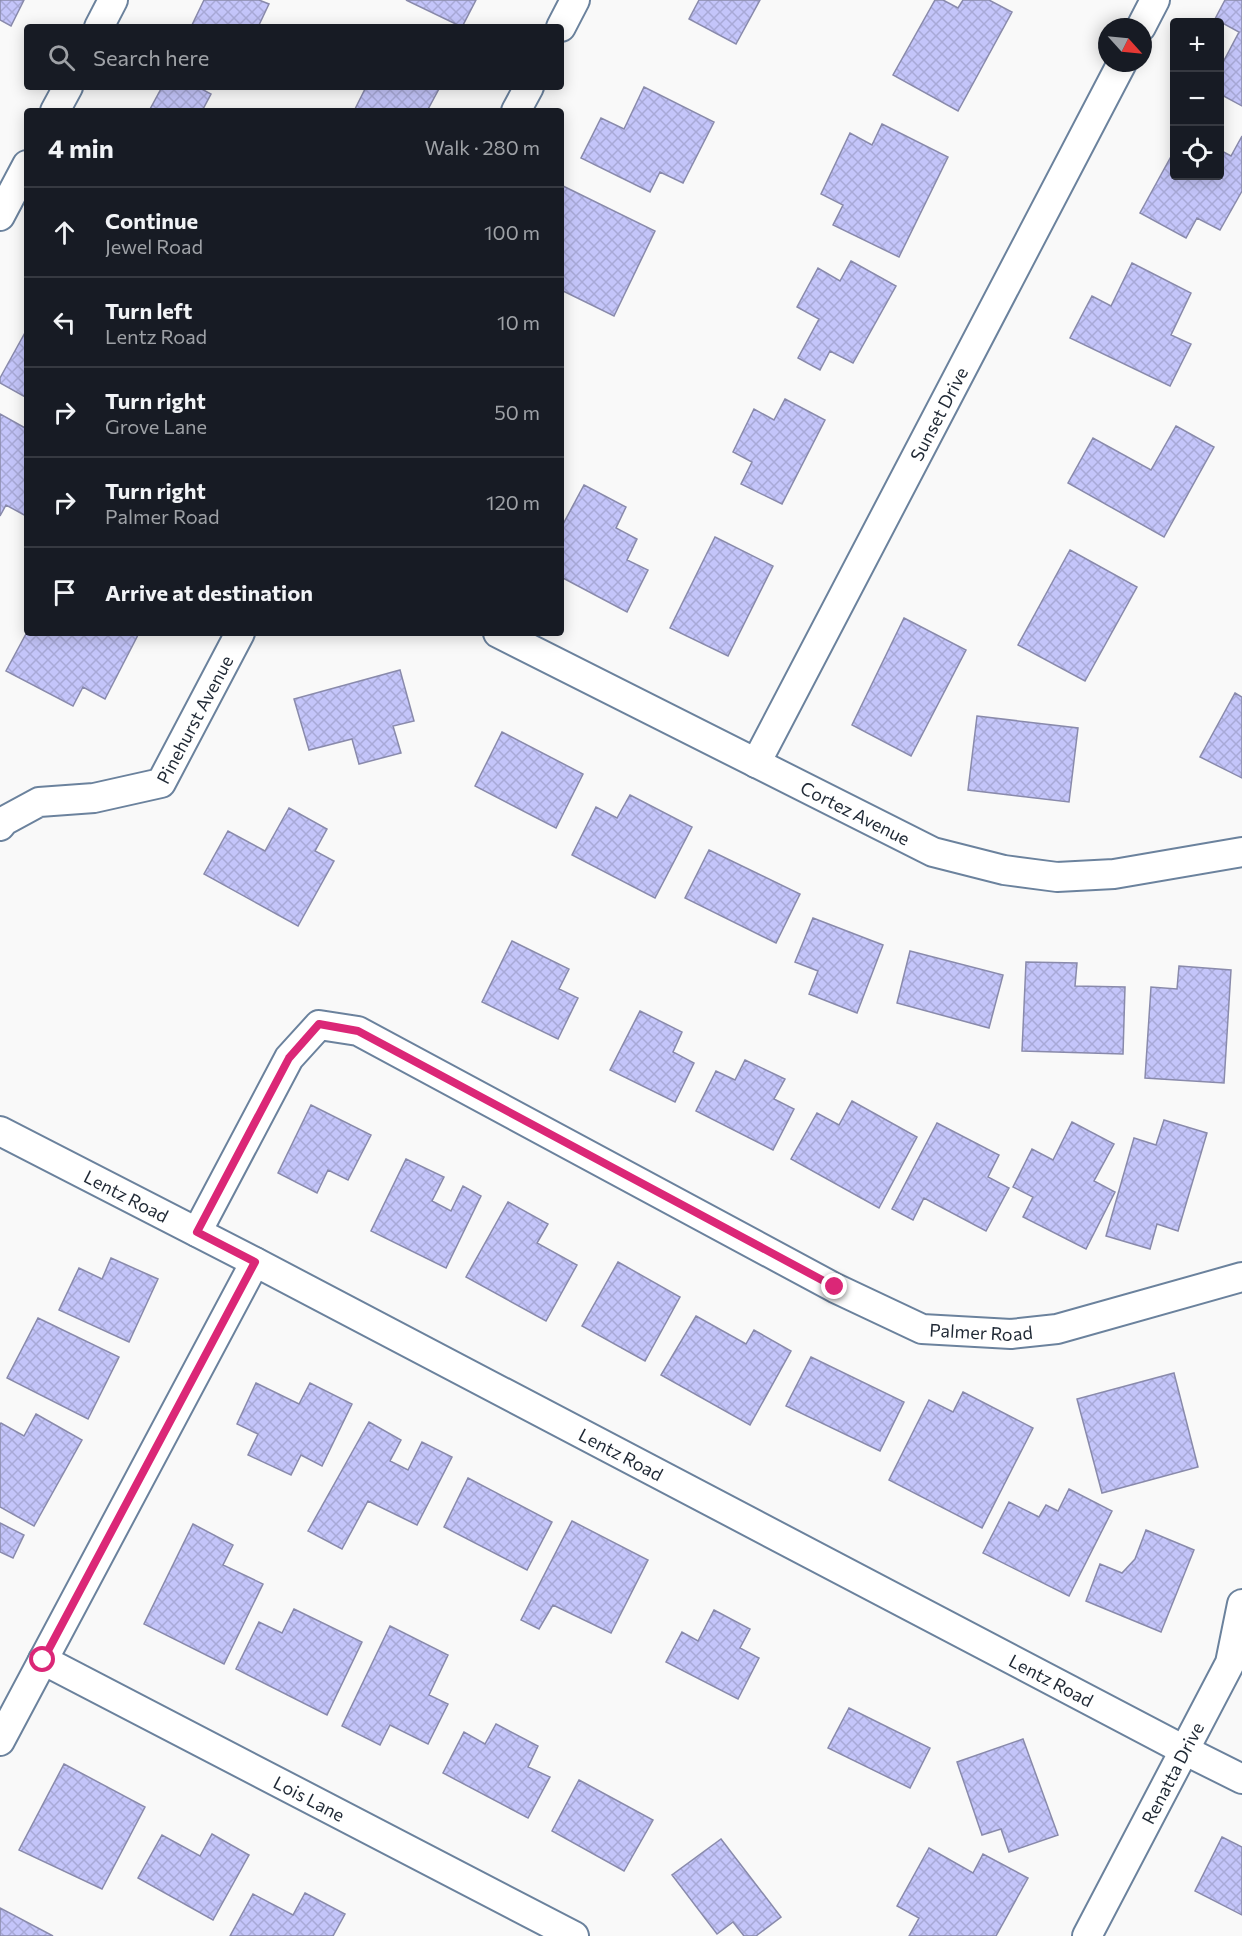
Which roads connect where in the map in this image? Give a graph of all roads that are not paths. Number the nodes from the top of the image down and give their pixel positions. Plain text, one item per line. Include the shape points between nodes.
1 (113, 0) edge
2 (575, 0) edge
3 (1155, 0) edge
4 (1146, 18) edge
5 (101, 24) edge
6 (563, 24) edge
7 (1117, 72) edge
8 (66, 90) edge
9 (527, 90) edge
10 (57, 108) edge
11 (518, 108) edge
12 (24, 171) edge
13 (0, 216) edge
14 (238, 636) edge
15 (504, 636) edge
16 (756, 763) junction
17 (0, 826) edge
18 (1242, 852) edge
19 (0, 1131) edge
20 (197, 1232) junction
21 (255, 1262) junction
22 (1242, 1277) edge
23 (1242, 1604) edge
24 (43, 1660) junction
25 (0, 1742) edge
26 (1184, 1750) junction
27 (1242, 1779) edge
28 (574, 1936) edge
29 (1086, 1936) edge

1 - 5 street
2 - 6 street
3 - 4 street
7 - 16 street, Sunset Drive
8 - 10 street
9 - 11 street
12 - 13 street
14 - 17 street, Pinehurst Avenue via 161,783 94,798 39,802
15 - 16 street, Cortez Avenue
16 - 18 street, Cortez Avenue via 933,852 1004,870 1057,877 1113,874
19 - 20 street, Lentz Road
20 - 21 street, Lentz Road
20 - 22 street, Palmer Road via 289,1058 319,1024 358,1031 835,1287 922,1329 1011,1334 1057,1329
21 - 24 street
21 - 26 street, Lentz Road
23 - 26 street, Renatta Drive via 1230,1662
24 - 25 street
24 - 28 street, Lois Lane
26 - 27 street, Lentz Road
26 - 29 street, Renatta Drive

